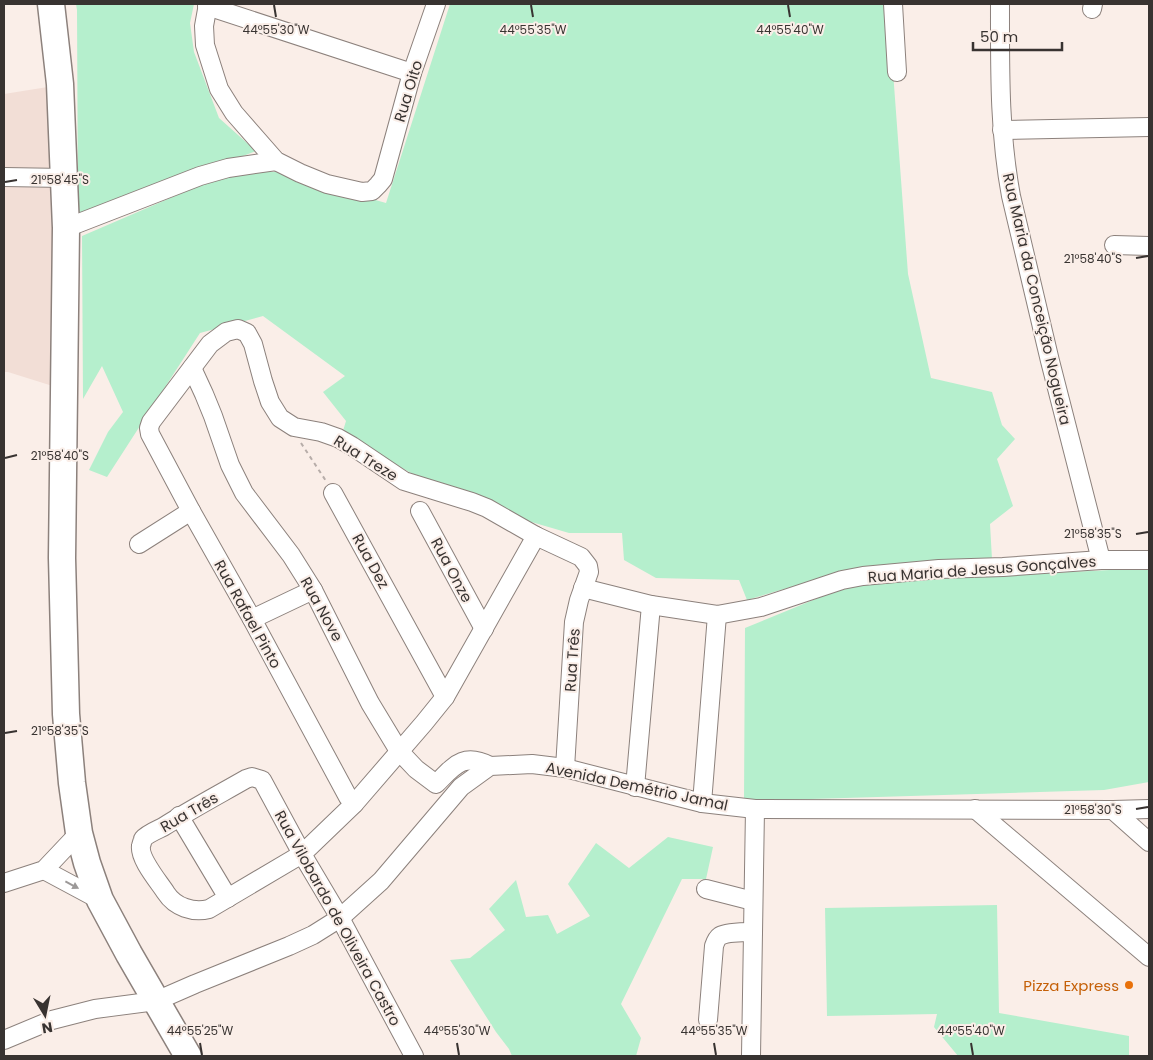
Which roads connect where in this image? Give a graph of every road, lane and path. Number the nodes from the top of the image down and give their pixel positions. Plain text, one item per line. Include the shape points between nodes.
1 (52, 4) edge
2 (436, 4) edge
3 (893, 4) edge
4 (1000, 4) edge
5 (207, 5) edge
6 (897, 72) dead end
7 (412, 73) junction
8 (1149, 128) edge
9 (1002, 130) junction
10 (276, 161) junction
11 (4, 178) edge
12 (65, 178) junction
13 (66, 228) junction
14 (1114, 245) dead end
15 (1149, 246) edge
16 (192, 368) junction
17 (294, 427) junction
18 (333, 493) joint
19 (191, 511) junction
20 (420, 511) dead end
21 (536, 536) junction
22 (139, 544) dead end
23 (581, 557) joint
24 (1101, 560) junction
25 (1149, 560) edge
26 (583, 588) junction
27 (313, 590) junction
28 (651, 605) junction
29 (717, 615) junction
30 (252, 619) junction
31 (484, 629) junction
32 (445, 697) junction
33 (399, 751) junction
34 (490, 766) junction
35 (565, 768) junction
36 (262, 780) joint
37 (635, 787) junction
38 (702, 803) junction
39 (354, 804) junction
40 (755, 809) junction
41 (975, 809) junction
42 (1149, 809) edge
43 (1113, 810) junction
44 (179, 816) junction
45 (79, 833) junction
46 (1149, 842) edge
47 (302, 854) junction
48 (44, 870) junction
49 (4, 883) edge
50 (706, 889) dead end
51 (228, 898) junction
52 (100, 900) junction
53 (753, 901) junction
54 (340, 918) junction
55 (753, 932) junction
56 (1149, 957) edge
57 (156, 1000) junction
58 (708, 1020) dead end
59 (4, 1040) edge
60 (188, 1056) edge
61 (414, 1056) edge
62 (751, 1056) edge

1 - 12 highway
2 - 7 street, Rua Oito
3 - 6 street
4 - 9 street, Rua Maria da Conceição Nogueira
5 - 7 street
5 - 10 street via 205,45 220,89 234,113
7 - 10 street, Rua Oito via 383,179 372,191 362,192 327,184
8 - 9 street
9 - 24 street, Rua Maria da Conceição Nogueira via 1006,170 1018,227
10 - 13 street via 200,176
11 - 12 street
12 - 13 highway
13 - 45 highway via 62,558 66,714
14 - 15 street
16 - 17 street via 210,344 226,332 238,329 247,333 270,402 280,418
16 - 19 street, Rua Rafael Pinto via 149,428 153,442
16 - 27 street, Rua Nove via 244,493
17 - 18 path
17 - 21 street, Rua Treze via 338,438 404,481 487,508
18 - 32 street, Rua Dez
19 - 22 street
19 - 30 street, Rua Rafael Pinto
20 - 31 street, Rua Onze
21 - 23 street, Rua Treze
21 - 31 street
23 - 26 street, Rua Três via 589,572
24 - 25 street, Rua Maria de Jesus Gonçalves
24 - 29 street, Rua Maria de Jesus Gonçalves via 863,576 761,607
26 - 28 street, Rua Maria de Jesus Gonçalves
26 - 35 street, Rua Três via 574,622
27 - 30 street
27 - 33 street, Rua Nove via 370,704
28 - 29 street, Rua Maria de Jesus Gonçalves
28 - 37 street
29 - 38 street
30 - 39 street, Rua Rafael Pinto
31 - 32 street
32 - 33 street
33 - 34 street, Rua Nove via 436,784 454,765 468,760
33 - 39 street
34 - 35 street, Avenida Demétrio Jamal via 532,764
34 - 54 street via 461,787 381,881
35 - 37 street, Avenida Demétrio Jamal
36 - 44 street, Rua Três via 246,779
36 - 47 street, Rua Vilobardo de Oliveira Castro
37 - 38 street, Avenida Demétrio Jamal
38 - 40 street, Avenida Demétrio Jamal
39 - 47 street
40 - 41 street, Avenida Demétrio Jamal
40 - 53 street
41 - 43 street, Avenida Demétrio Jamal
41 - 56 street
42 - 43 street, Avenida Demétrio Jamal
43 - 46 street
44 - 51 street
44 - 51 street, Rua Três via 143,838 140,845 144,860 169,897 188,909 202,911
45 - 48 street
45 - 52 highway
47 - 51 street
47 - 54 street, Rua Vilobardo de Oliveira Castro
48 - 49 street
48 -> 52 street
50 - 53 street
52 - 57 highway
53 - 55 street
54 - 57 street via 289,946
54 - 61 street, Rua Vilobardo de Oliveira Castro
55 - 58 street via 726,934 716,940
55 - 62 street
57 - 59 street via 95,1009 52,1020
57 - 60 highway

